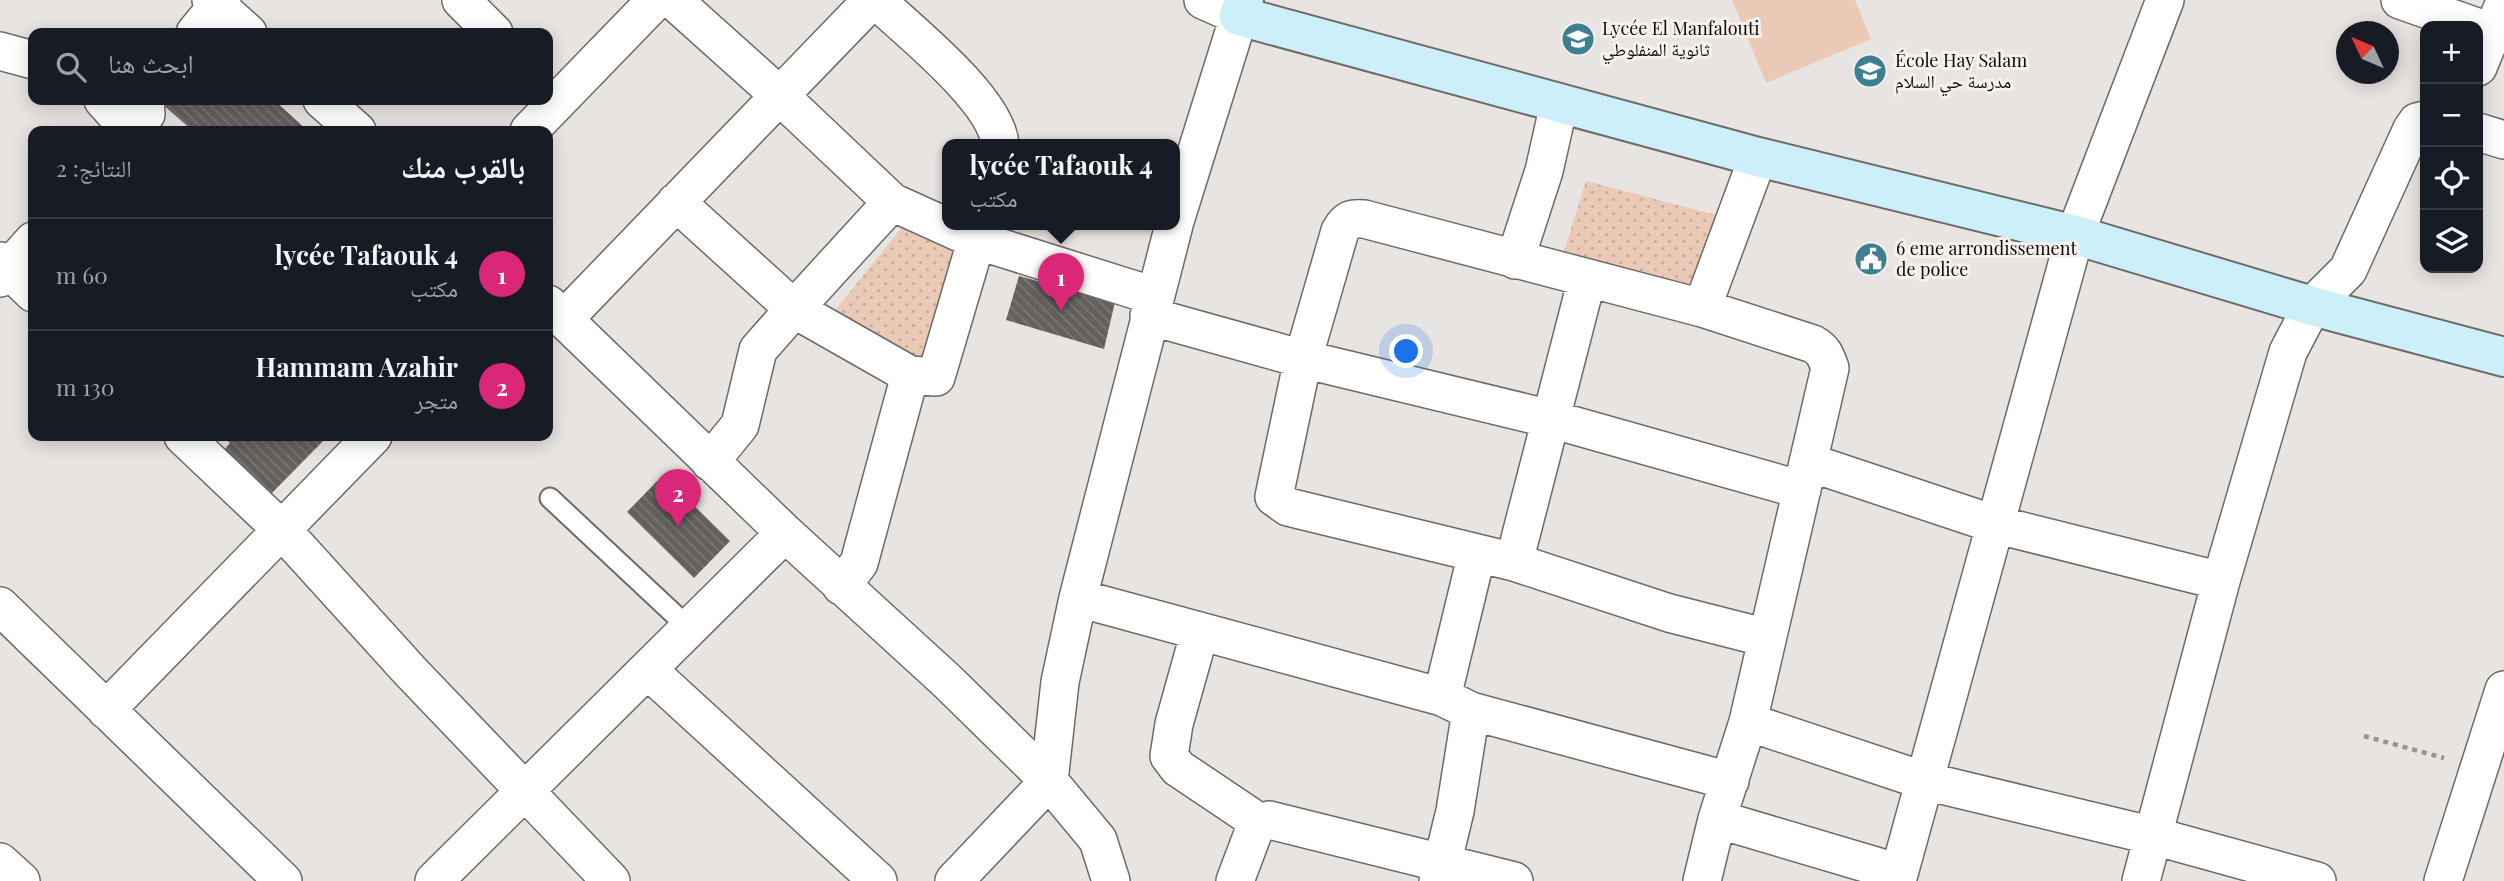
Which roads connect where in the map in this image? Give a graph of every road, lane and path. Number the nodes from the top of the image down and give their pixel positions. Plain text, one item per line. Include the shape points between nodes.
1 (461, 0) edge
2 (656, 0) edge
3 (673, 0) edge
4 (874, 0) edge
5 (1203, 0) edge
6 (2165, 0) edge
7 (2400, 0) edge
8 (1241, 8) edge
9 (211, 10) edge
10 (2487, 23) edge
11 (240, 28) edge
12 (489, 28) edge
13 (2483, 43) edge
14 (0, 51) edge
15 (28, 59) edge
16 (554, 93) edge
17 (780, 96) junction
18 (1559, 104) junction
19 (113, 105) edge
20 (328, 105) edge
21 (546, 105) edge
22 (144, 121) edge
23 (2420, 121) edge
24 (351, 126) edge
25 (532, 126) edge
26 (2483, 133) edge
27 (1000, 139) edge
28 (2504, 140) edge
29 (1758, 156) junction
30 (676, 202) junction
31 (892, 202) junction
32 (1180, 204) edge
33 (942, 220) edge
34 (1172, 230) edge
35 (978, 233) edge
36 (2075, 235) junction
37 (28, 248) edge
38 (1515, 260) junction
39 (10, 275) edge
40 (1587, 279) junction
41 (1152, 306) junction
42 (2312, 306) junction
43 (1702, 307) junction
44 (794, 309) junction
45 (556, 311) edge
46 (2504, 357) edge
47 (1303, 359) junction
48 (910, 375) junction
49 (1551, 419) junction
50 (188, 441) edge
51 (366, 441) edge
52 (710, 462) junction
53 (1805, 476) junction
54 (550, 498) dead end
55 (1994, 524) junction
56 (282, 530) junction
57 (785, 533) junction
58 (1477, 552) junction
59 (1514, 562) junction
60 (2221, 581) junction
61 (841, 586) junction
62 (1077, 597) junction
63 (0, 606) edge
64 (689, 628) junction
65 (1200, 631) junction
66 (1767, 638) junction
67 (648, 670) junction
68 (2504, 690) edge
69 (1456, 704) junction
70 (106, 710) junction
71 (1748, 722) junction
72 (2364, 736) dead end
73 (2491, 771) edge
74 (1730, 780) junction
75 (1049, 781) junction
76 (1925, 781) junction
77 (525, 791) junction
78 (1717, 819) junction
79 (1259, 823) junction
80 (2154, 836) junction
81 (0, 862) edge
82 (1440, 872) edge
83 (1898, 877) edge
84 (21, 881) edge
85 (283, 881) edge
86 (434, 881) edge
87 (611, 881) edge
88 (878, 881) edge
89 (954, 881) edge
90 (1111, 881) edge
91 (1234, 881) edge
92 (1514, 881) edge
93 (1702, 881) edge
94 (2141, 881) edge
95 (2317, 881) edge
96 (2443, 881) edge

1 - 12 street
2 - 16 street
3 - 17 street
4 - 17 street
4 - 27 street via 971,89
5 - 8 street
6 - 36 street
7 - 10 street
8 - 18 street
8 - 32 street
9 - 11 street
10 - 13 street
14 - 15 street
17 - 30 street
17 - 31 street
18 - 29 street
18 - 38 street via 1544,172
19 - 22 street
20 - 24 street
21 - 25 street
23 - 42 street via 2412,129 2348,270
26 - 28 street
29 - 36 street
29 - 43 street
30 - 44 street
30 - 45 street
31 - 33 street
31 - 44 street
34 - 41 street
35 - 41 street
35 - 48 street via 936,377
36 - 42 street
36 - 55 street
37 - 39 street
38 - 40 street
38 - 47 street via 1352,218 1340,231
40 - 43 street
40 - 49 street
41 - 47 street
41 - 62 street
42 - 46 street
42 - 60 street via 2288,352
43 - 53 street via 1822,349 1830,368
44 - 48 street
44 - 52 street via 758,350 740,425
45 - 52 street
47 - 49 street
47 - 58 street via 1274,497 1278,502
48 - 61 street via 859,563
49 - 53 street
49 - 59 street
50 - 56 street
51 - 56 street
52 - 57 street
53 - 55 street
53 - 66 street
54 - 64 lane
55 - 60 street
55 - 76 street
56 - 70 street
56 - 77 street
57 - 61 street
57 - 64 street
58 - 59 street
58 - 69 street
59 - 66 street via 1669,613
60 - 80 street
61 - 75 street
62 - 65 street
62 - 75 street via 1060,682
63 - 70 street
64 - 67 street
65 - 69 street
65 - 79 street via 1174,724 1170,756 1178,768
66 - 71 street
67 - 77 street
67 - 88 street
68 - 73 street
69 - 74 street
69 - 82 street via 1455,811
70 - 85 street
71 - 74 street
71 - 76 street
72 - 73 path
73 - 96 street
74 - 78 street
75 - 89 street
75 - 90 street via 1098,839
76 - 80 street
76 - 83 street
77 - 86 street
77 - 87 street
78 - 83 street
78 - 93 street
79 - 82 street via 1269,820
79 - 91 street
80 - 94 street
80 - 95 street
81 - 84 street
82 - 92 street

